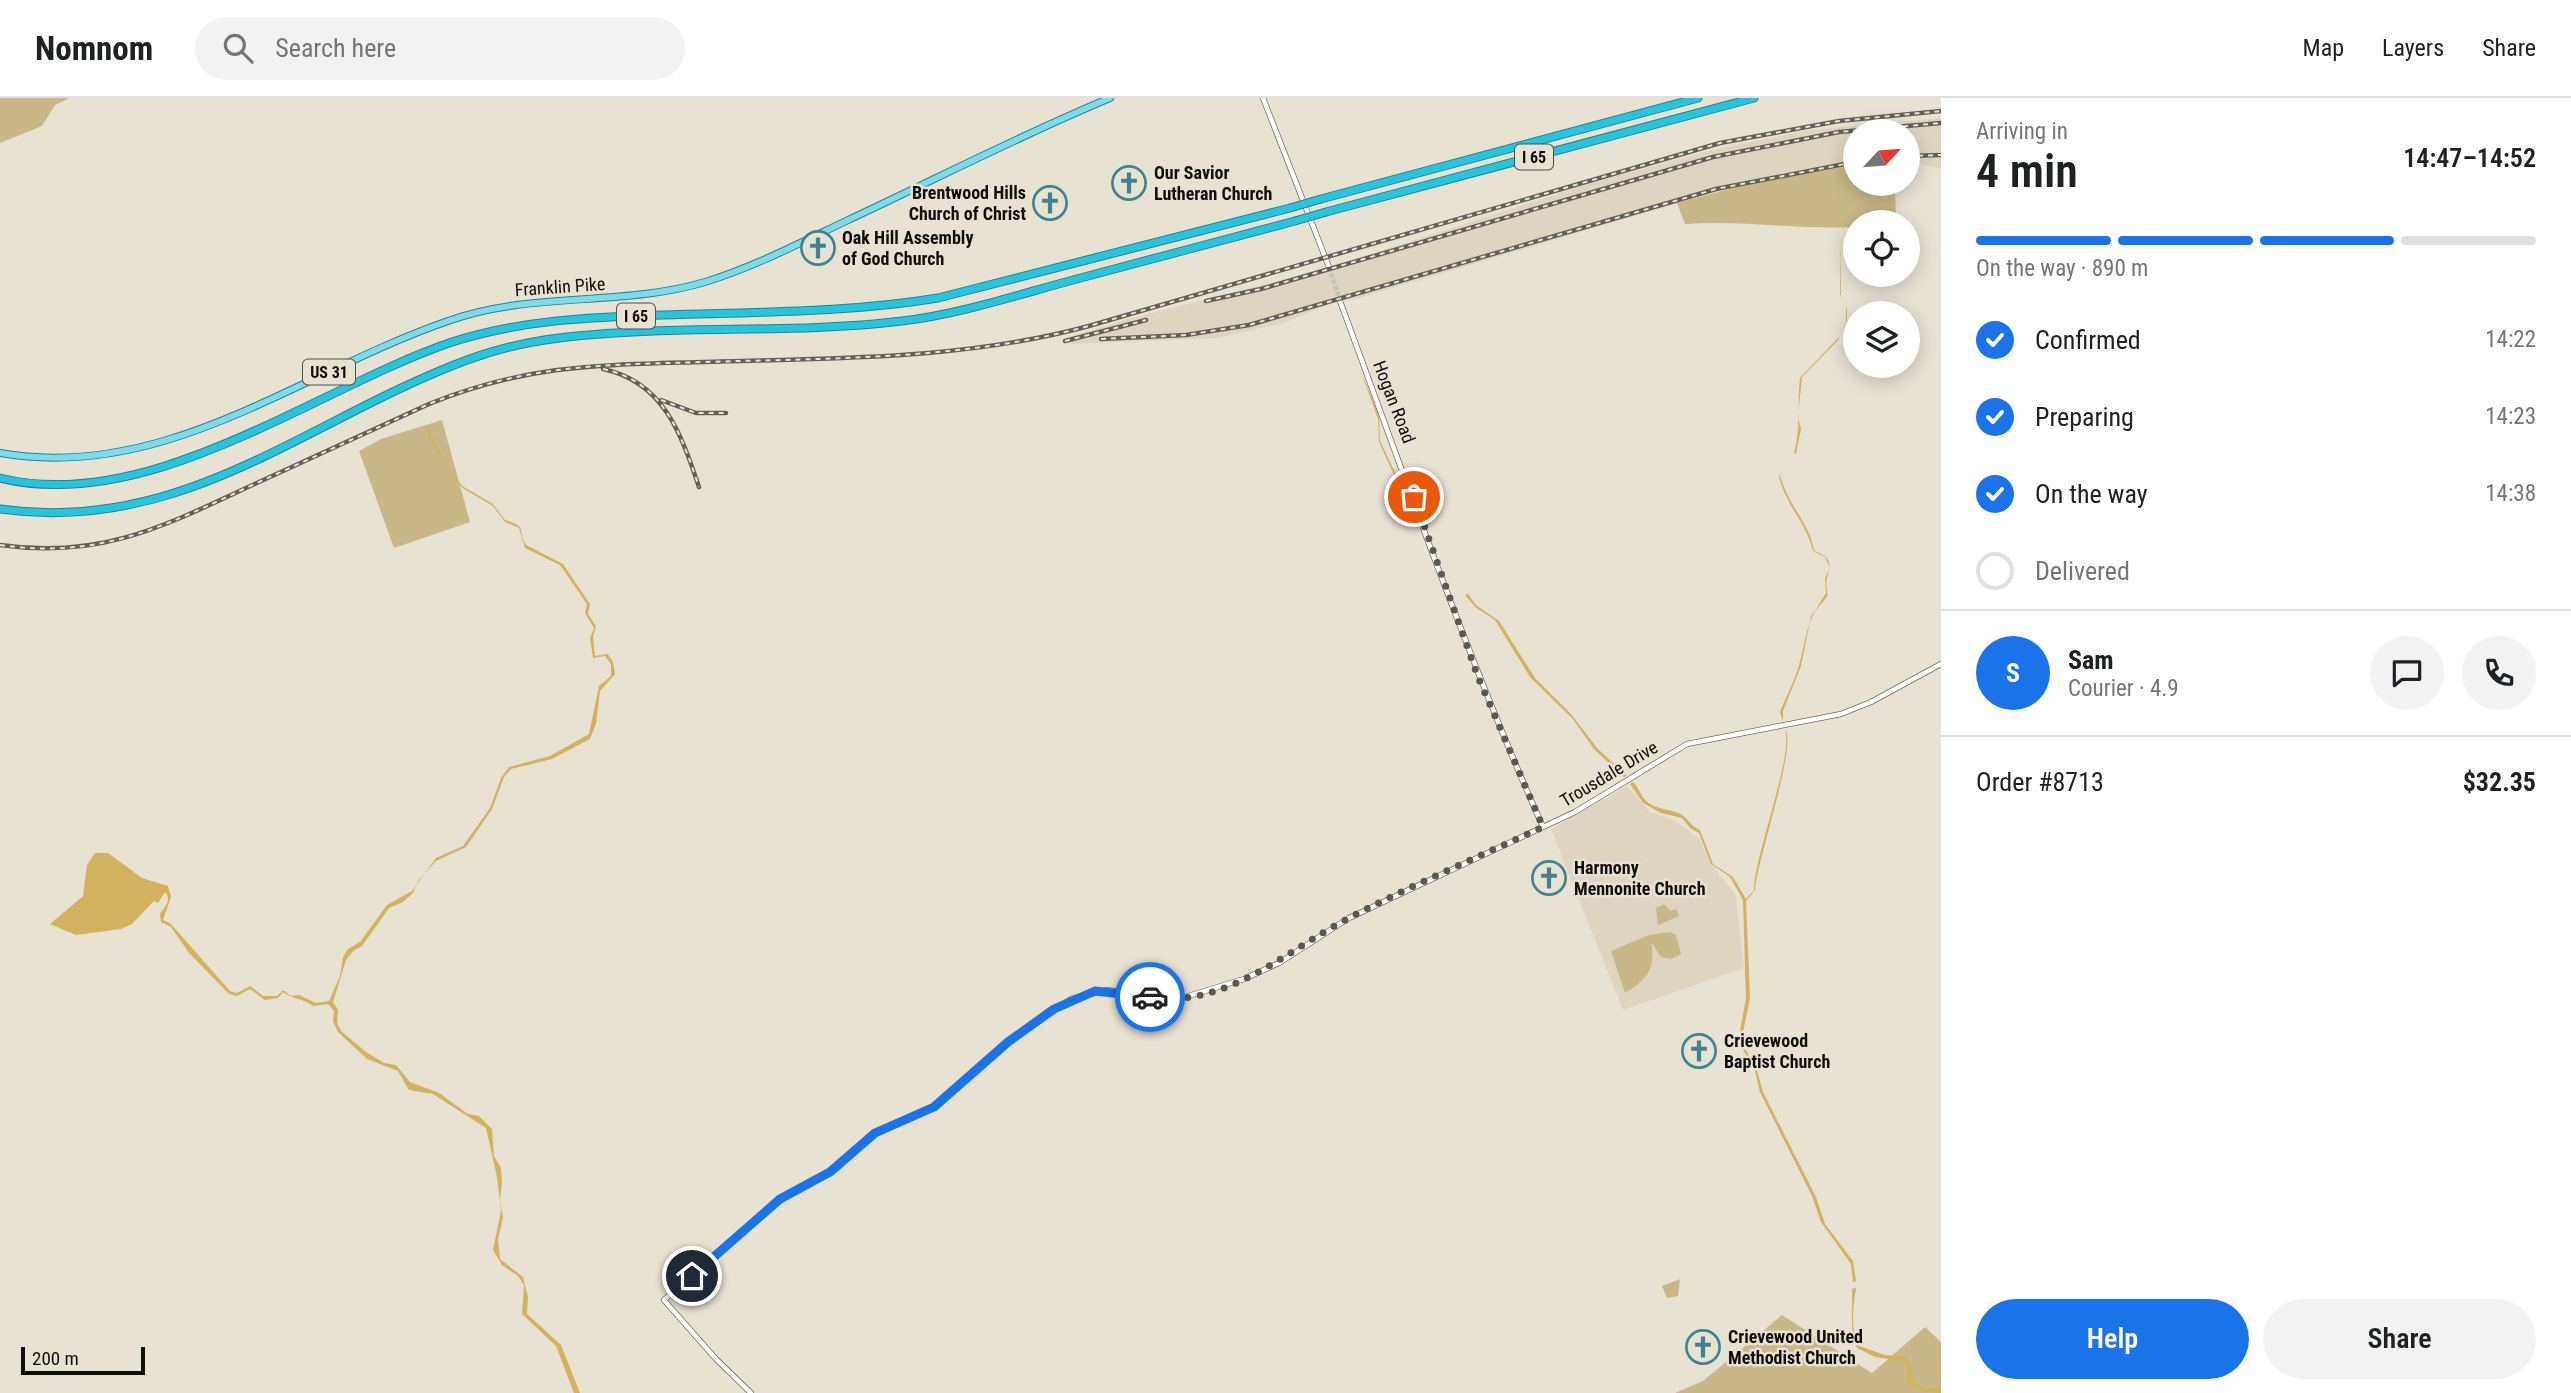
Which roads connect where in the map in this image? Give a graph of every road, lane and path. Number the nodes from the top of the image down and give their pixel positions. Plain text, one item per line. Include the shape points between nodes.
1 (1110, 98) edge
2 (1263, 98) edge
3 (1698, 98) edge
4 (1754, 98) edge
5 (1329, 267) tunnel mouth
6 (1340, 301) tunnel mouth
7 (0, 453) edge
8 (0, 478) edge
9 (0, 509) edge
10 (1941, 664) edge
11 (1543, 827) junction
12 (751, 1393) edge

1 - 7 main road, Franklin Pike / US 31 via 706,282 648,294 542,300 474,312 419,332 211,426 141,449 63,458
2 - 5 street
3 - 8 highway, I 65, bridge via 937,298 880,308 566,319 507,328 449,343 174,463 121,478 65,484
4 - 9 highway, I 65, bridge via 916,319 585,334 526,342 440,371 182,493 86,513
6 - 11 street, Hogan Road via 1478,677
10 - 11 street, Trousdale Drive via 1841,714 1688,744
11 - 12 street, Trousdale Drive via 1349,918 1279,963 1244,979 1182,998 1104,990 1068,1001 1008,1042 934,1107 875,1133 830,1172 780,1199 664,1300

